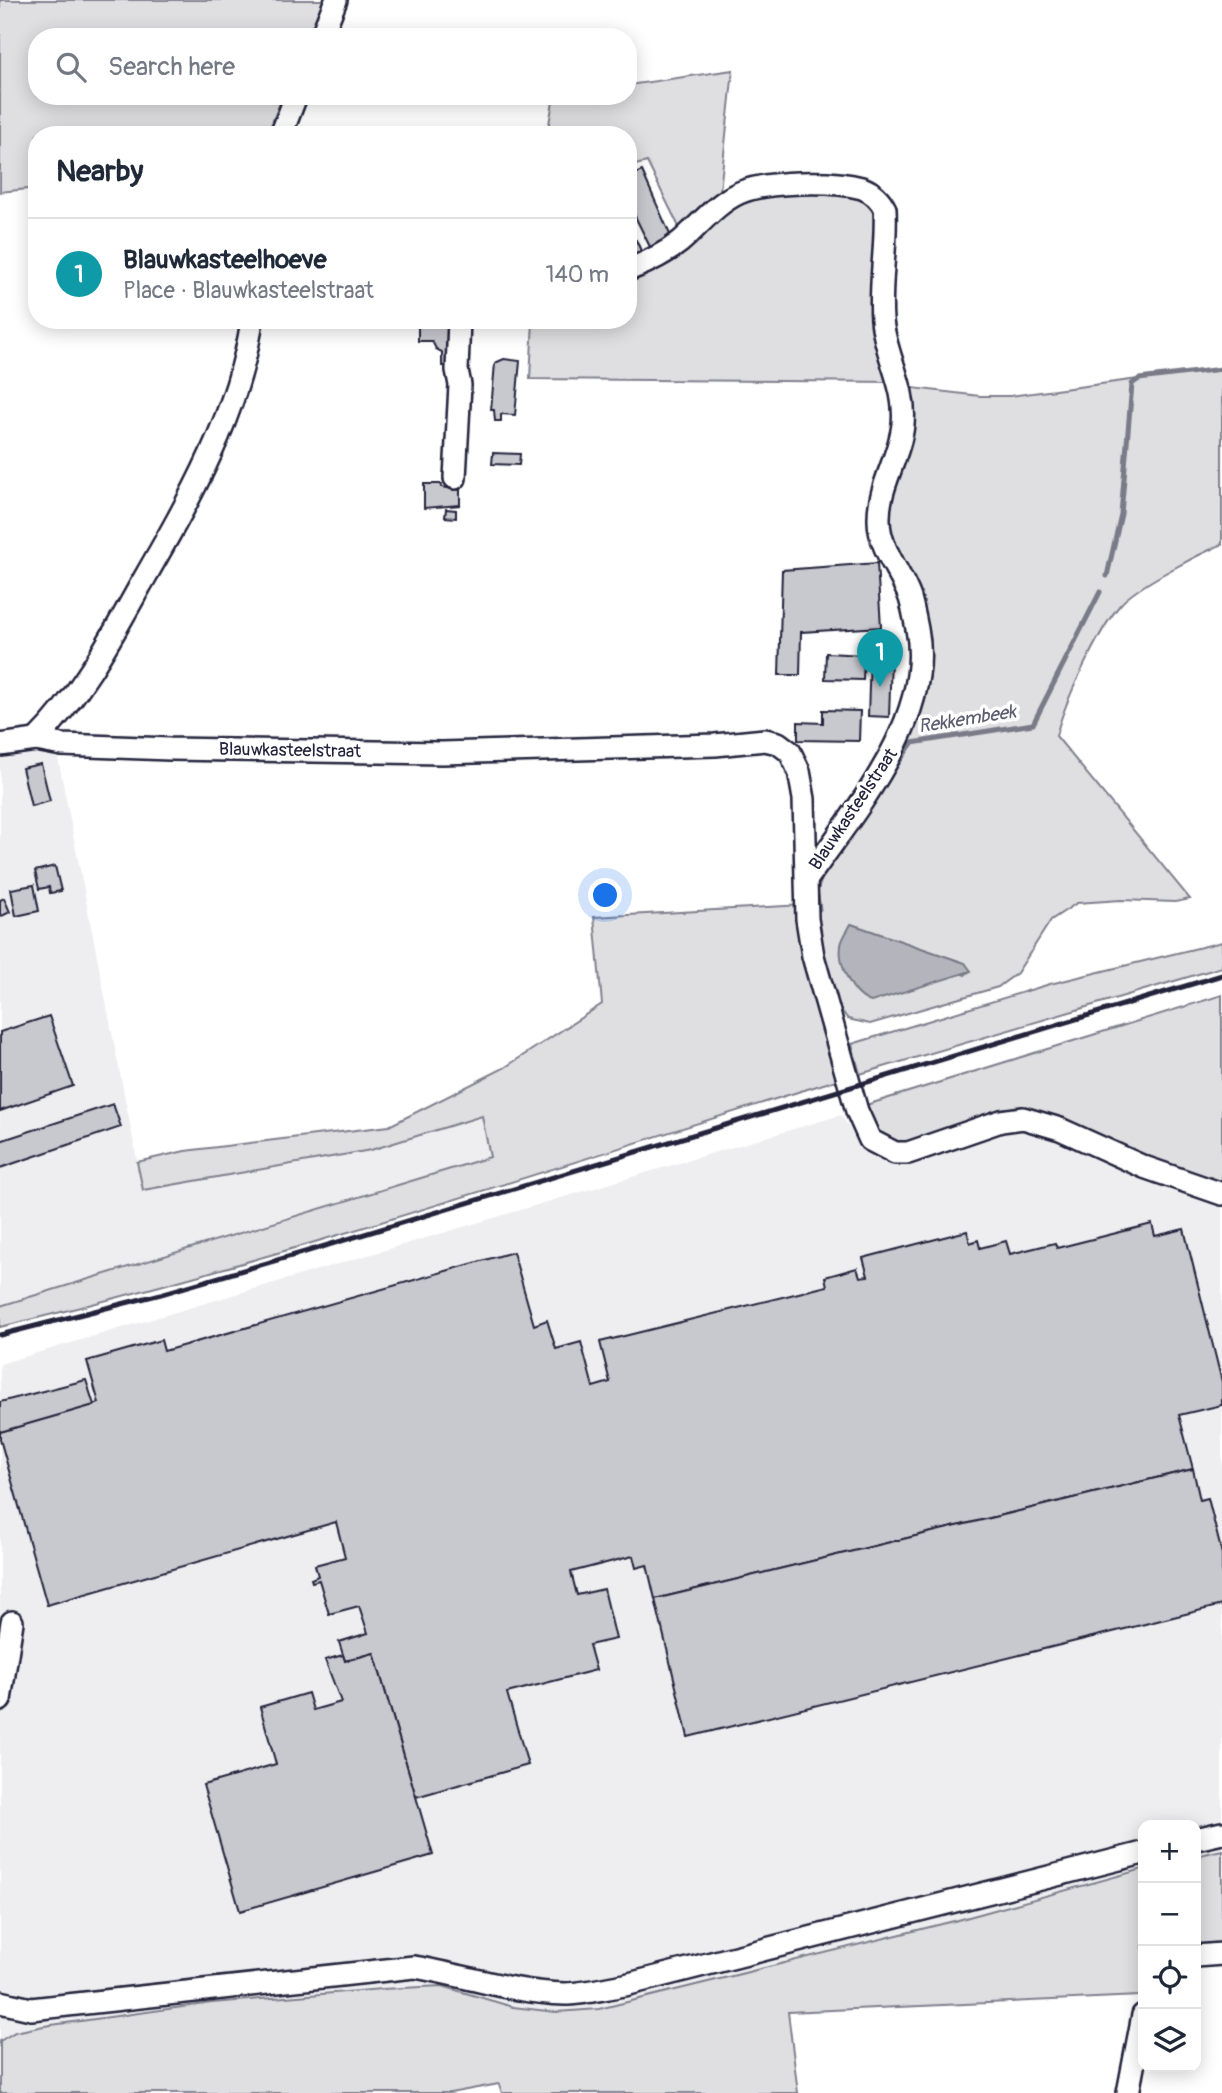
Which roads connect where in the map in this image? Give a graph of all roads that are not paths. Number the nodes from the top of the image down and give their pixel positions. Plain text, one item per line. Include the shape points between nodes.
1 (336, 0) edge
2 (325, 28) edge
3 (293, 105) edge
4 (284, 126) edge
5 (637, 265) edge
6 (250, 329) edge
7 (459, 329) edge
8 (455, 478) dead end
9 (36, 740) junction
10 (0, 745) edge
11 (807, 879) junction
12 (1222, 1194) edge
13 (12, 1622) dead end
14 (4, 1649) edge
15 (0, 1700) edge
16 (1222, 1833) edge
17 (1201, 1838) edge
18 (1138, 1854) edge
19 (1222, 1954) edge
20 (1201, 1956) edge
21 (1, 2007) edge
22 (1138, 2041) edge
23 (1128, 2093) edge

1 - 2 street
3 - 4 street
5 - 11 street, Blauwkasteelstraat via 673,247 721,204 758,187 862,188 885,209 882,323 899,386 903,424 879,499 878,523 910,597 918,633 918,665 904,727 892,755
6 - 9 street via 240,373 208,459 92,669 62,714
7 - 8 street
9 - 10 street, Blauwkasteelstraat
9 - 11 street, Blauwkasteelstraat via 62,746 442,753 765,740 790,752 799,771
11 - 12 street, Blauwkasteelstraat via 807,919 814,956 857,1111 864,1132 876,1146 908,1153 1001,1121 1023,1118
13 - 14 street
14 - 15 street
16 - 17 street
18 - 21 street via 625,1985 566,1994 518,1989 414,1966 31,2008
19 - 20 street
22 - 23 street

